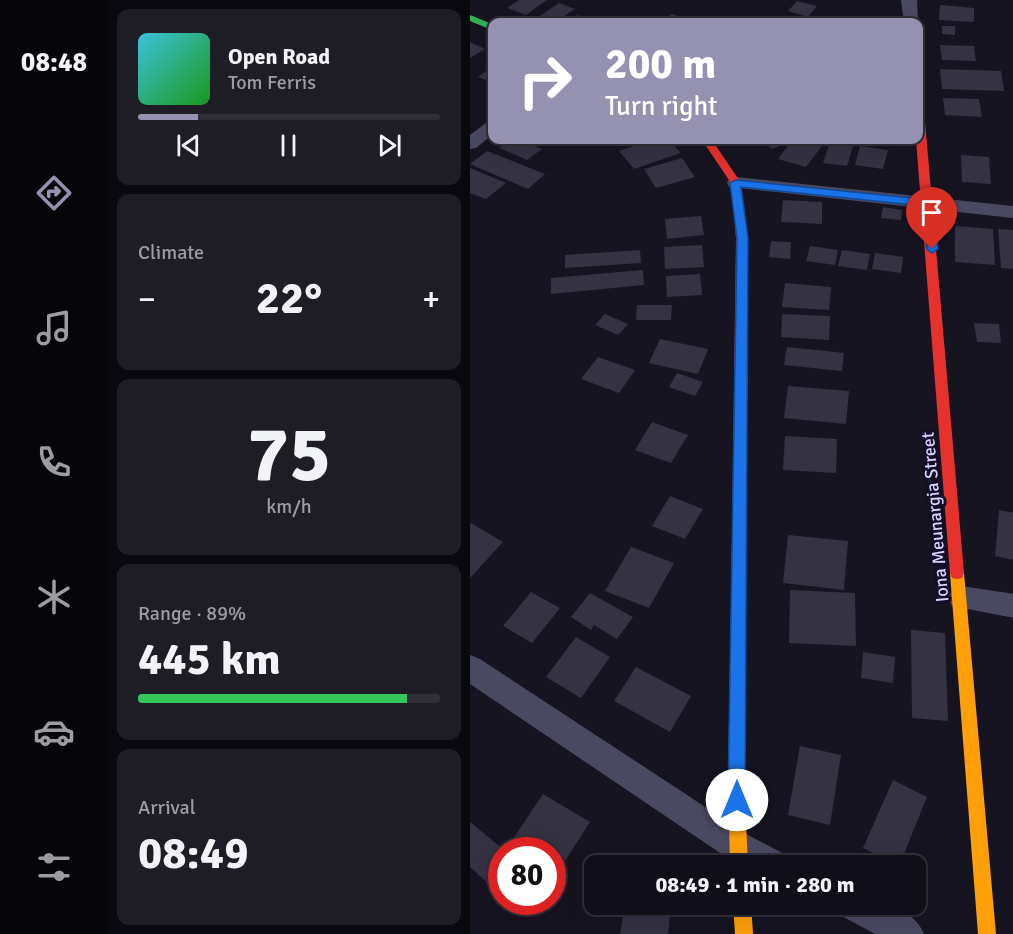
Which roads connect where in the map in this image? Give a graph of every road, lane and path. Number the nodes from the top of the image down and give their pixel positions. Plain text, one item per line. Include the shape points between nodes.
1 (909, 0) edge
2 (470, 18) edge
3 (911, 18) edge
4 (488, 25) edge
5 (488, 130) edge
6 (470, 144) edge
7 (710, 144) edge
8 (923, 144) edge
9 (736, 183) junction
10 (929, 203) junction
11 (1013, 212) edge
12 (961, 598) junction
13 (1013, 606) edge
14 (470, 668) edge
15 (737, 855) edge
16 (738, 855) edge
17 (743, 915) edge
18 (872, 915) edge
19 (744, 934) edge
20 (908, 934) edge
21 (987, 934) edge

1 - 3 street
2 - 4 main road
5 - 6 street
7 - 9 main road
8 - 10 main road, Iona Meunargia Street
9 - 10 street
9 - 16 main road via 742,238
10 - 11 street
10 - 12 main road, Iona Meunargia Street
12 - 13 street
12 - 21 main road, Iona Meunargia Street
14 - 15 street
17 - 19 main road
18 - 20 street

